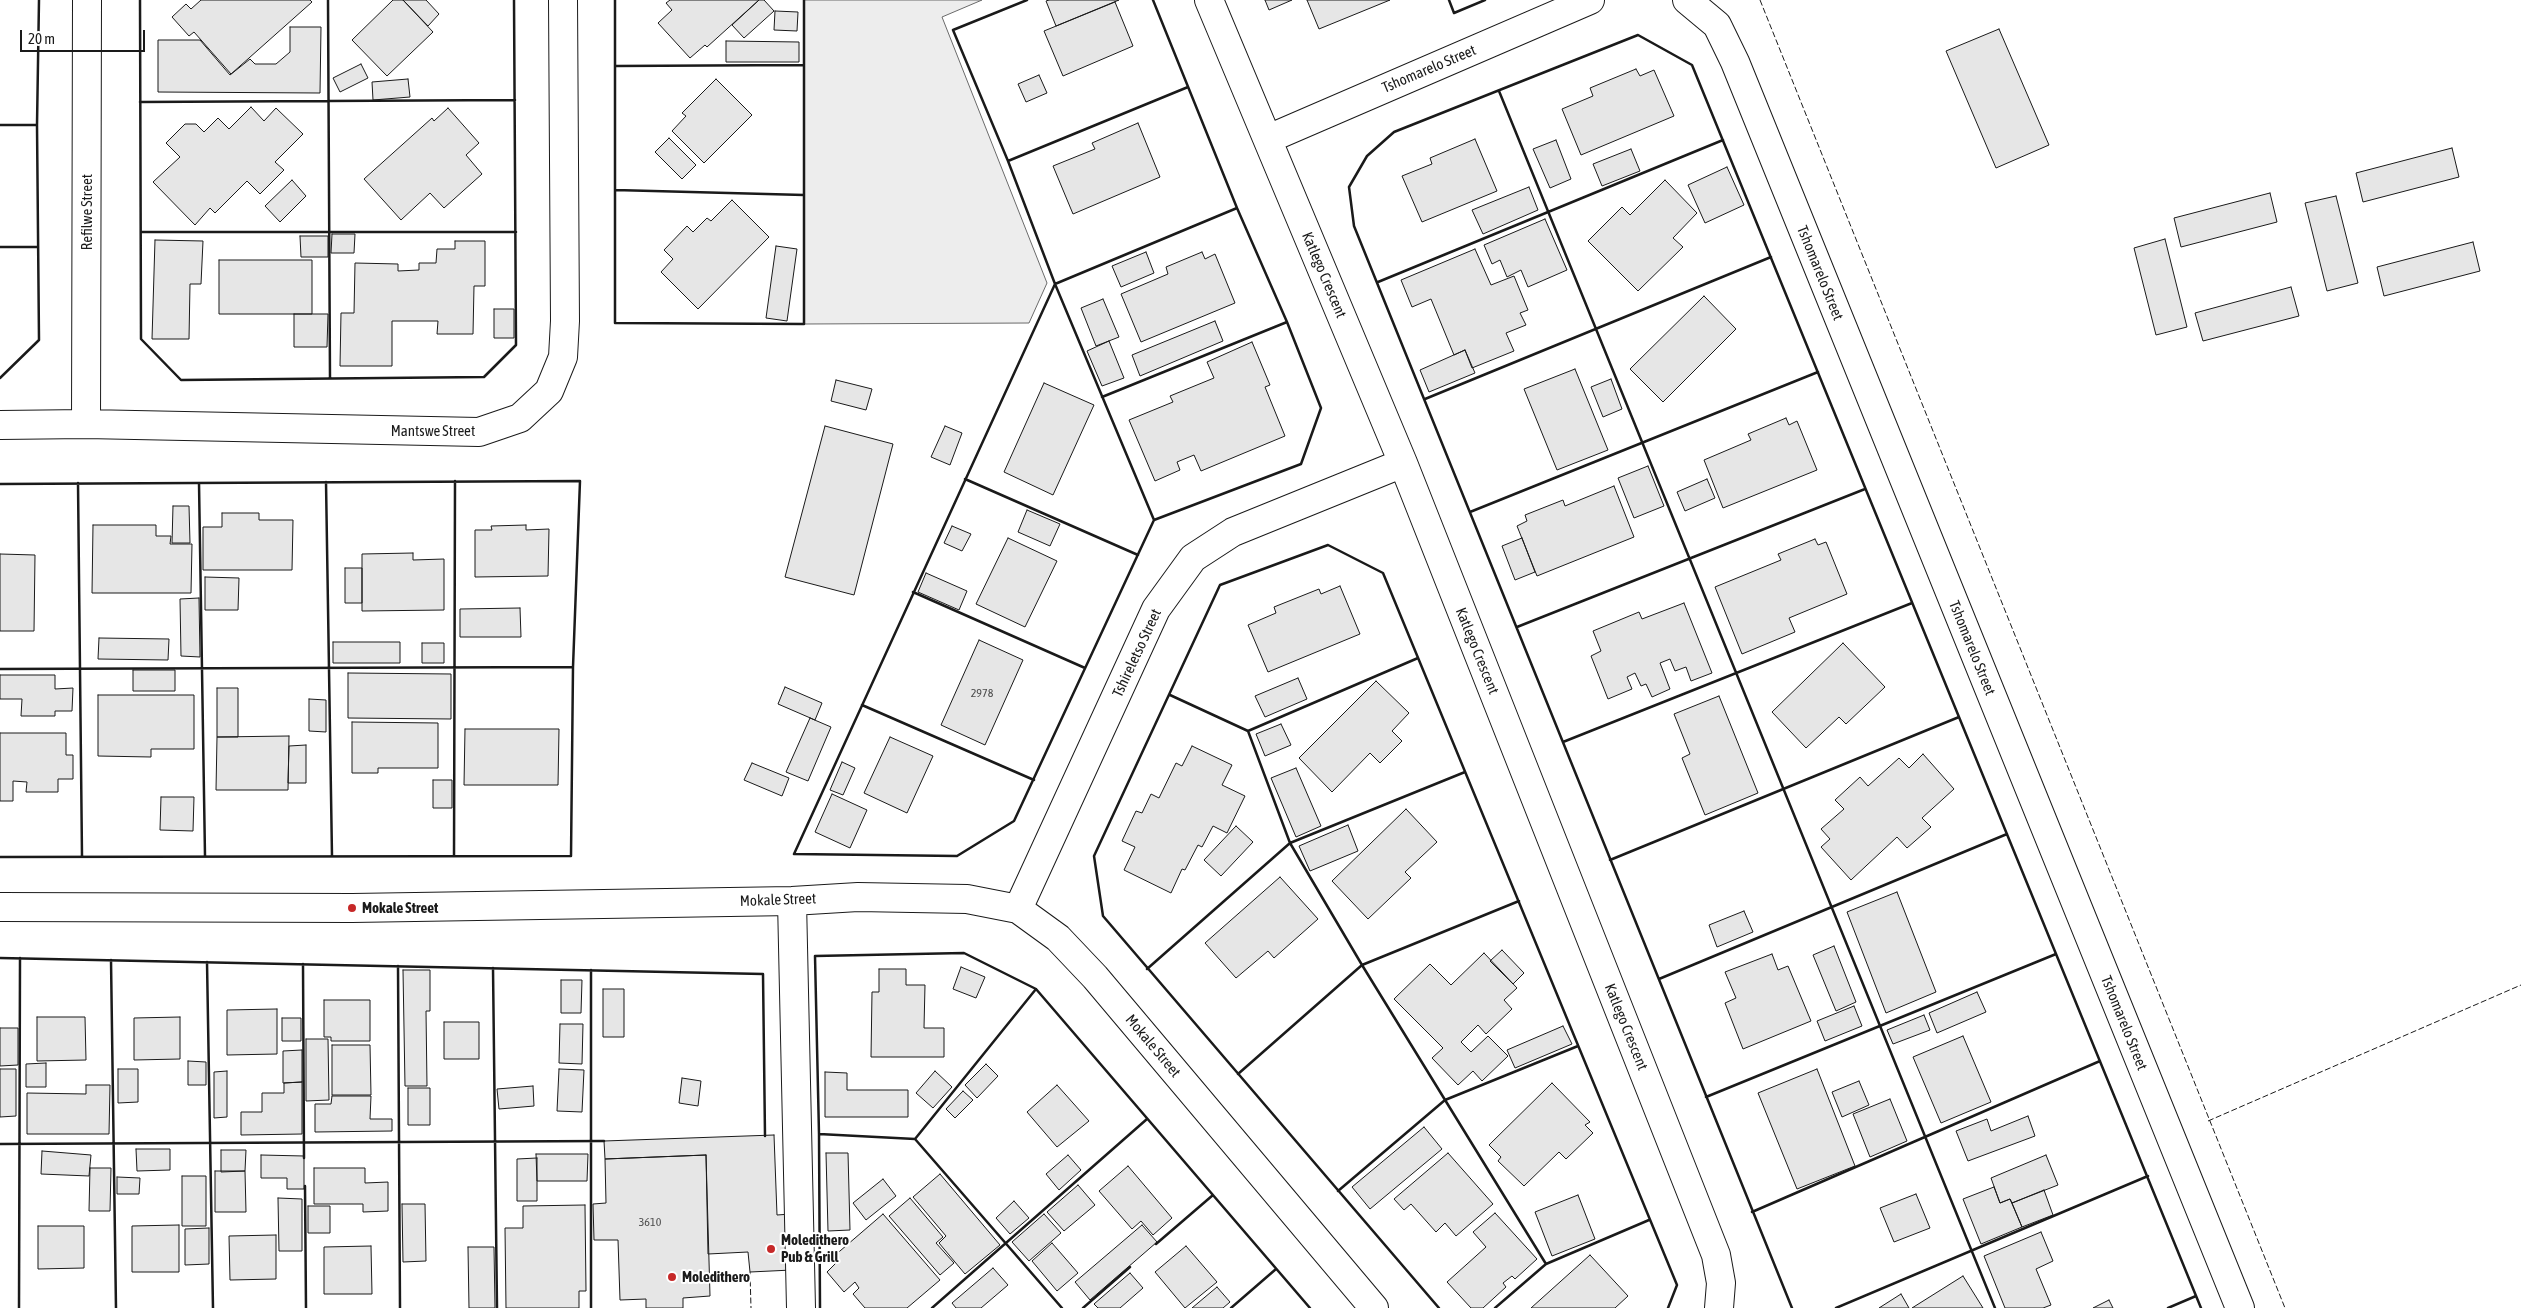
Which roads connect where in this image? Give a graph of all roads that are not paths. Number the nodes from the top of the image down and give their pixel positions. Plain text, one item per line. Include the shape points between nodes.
1 (87, 0) edge
2 (563, 0) edge
3 (1209, 0) edge
4 (1590, 0) edge
5 (1687, 0) edge
6 (1268, 139) junction
7 (86, 424) junction
8 (0, 425) edge
9 (1402, 463) junction
10 (792, 901) junction
11 (0, 907) edge
12 (1018, 909) junction
13 (801, 1308) edge
14 (1374, 1308) edge
15 (1719, 1308) edge
16 (2240, 1308) edge

1 - 7 street, Refilwe Street
2 - 7 street, Mantswe Street via 563,357 549,391 520,418 479,432
3 - 6 street, Katlego Crescent
4 - 6 street, Tshomarelo Street
5 - 16 street, Tshomarelo Street via 1717,25 1735,62
6 - 9 street, Katlego Crescent
7 - 8 street, Mantswe Street
9 - 12 street, Tshireletso Street via 1233,532 1192,558 1156,609
9 - 15 street, Katlego Crescent via 1716,1255 1721,1283
10 - 11 street, Mokale Street via 352,908
10 - 12 street, Mokale Street via 858,897 967,899
10 - 13 street
12 - 14 street, Mokale Street via 1058,938 1095,977

